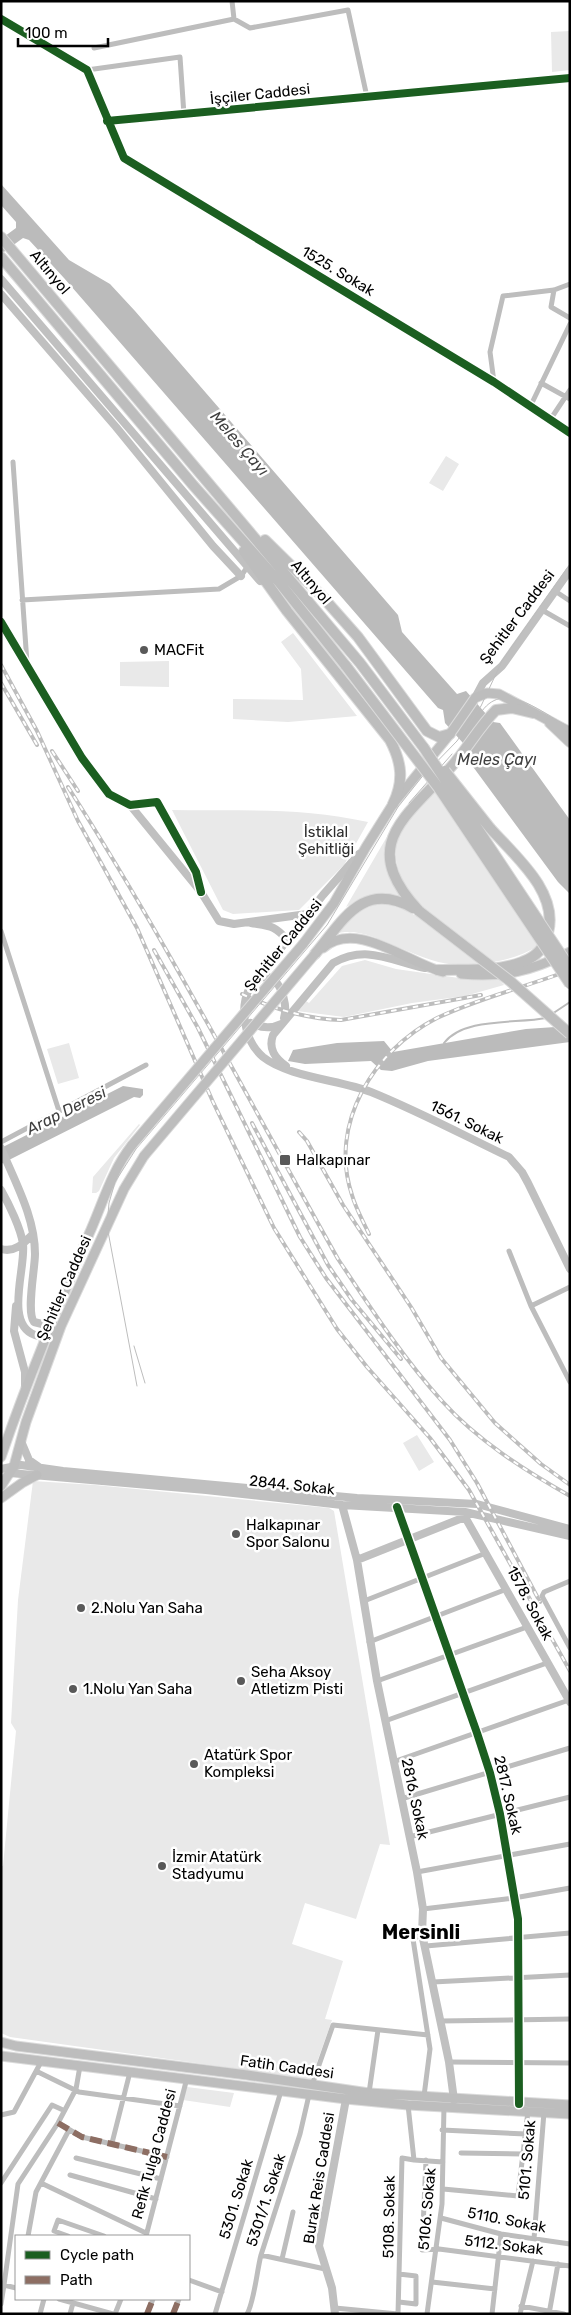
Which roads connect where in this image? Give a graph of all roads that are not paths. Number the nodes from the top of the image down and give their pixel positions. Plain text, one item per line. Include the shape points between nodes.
1 (232, 1) edge
2 (1, 19) edge
3 (234, 19) junction
4 (94, 48) dead end
5 (87, 70) junction
6 (570, 78) edge
7 (366, 97) junction
8 (184, 115) junction
9 (107, 121) junction
10 (1, 237) edge
11 (1, 257) edge
12 (1, 279) edge
13 (568, 286) edge
14 (554, 290) junction
15 (1, 294) edge
16 (570, 318) edge
17 (570, 324) edge
18 (494, 382) junction
19 (541, 382) junction
20 (570, 390) edge
21 (564, 396) junction
22 (570, 399) edge
23 (530, 407) junction
24 (550, 420) junction
25 (570, 433) edge
26 (13, 462) dead end
27 (213, 507) junction
28 (236, 514) junction
29 (248, 566) junction
30 (570, 570) edge
31 (241, 576) junction
32 (554, 592) junction
33 (22, 600) junction
34 (570, 601) edge
35 (542, 610) junction
36 (287, 611) junction
37 (1, 622) edge
38 (570, 626) edge
39 (27, 664) junction
40 (475, 698) junction
41 (533, 713) junction
42 (550, 723) junction
43 (570, 732) edge
44 (450, 734) junction
45 (570, 742) edge
46 (424, 748) junction
47 (393, 804) junction
48 (130, 805) junction
49 (366, 847) junction
50 (201, 892) junction
51 (419, 911) junction
52 (307, 914) junction
53 (249, 922) junction
54 (1, 931) edge
55 (287, 940) junction
56 (570, 952) edge
57 (315, 954) junction
58 (570, 968) edge
59 (438, 970) junction
60 (254, 982) junction
61 (570, 984) edge
62 (245, 1010) junction
63 (283, 1022) junction
64 (570, 1034) edge
65 (146, 1065) dead end
66 (292, 1070) junction
67 (59, 1111) junction
68 (1, 1142) edge
69 (1, 1148) edge
70 (3, 1193) edge
71 (33, 1234) junction
72 (23, 1244) junction
73 (1, 1249) edge
74 (509, 1251) dead end
75 (570, 1269) edge
76 (570, 1286) edge
77 (19, 1295) junction
78 (531, 1306) junction
79 (52, 1320) junction
80 (61, 1326) junction
81 (46, 1338) junction
82 (570, 1382) edge
83 (22, 1398) junction
84 (20, 1439) junction
85 (1, 1457) edge
86 (1, 1469) edge
87 (12, 1470) junction
88 (39, 1472) junction
89 (1, 1486) edge
90 (1, 1498) edge
91 (342, 1505) junction
92 (397, 1507) junction
93 (570, 1528) edge
94 (570, 1536) edge
95 (410, 1540) junction
96 (486, 1552) junction
97 (357, 1560) junction
98 (423, 1577) junction
99 (570, 1581) edge
100 (507, 1590) junction
101 (364, 1601) junction
102 (437, 1616) junction
103 (526, 1626) junction
104 (369, 1642) junction
105 (570, 1648) edge
106 (449, 1655) junction
107 (547, 1663) junction
108 (377, 1681) junction
109 (462, 1693) junction
110 (569, 1701) edge
111 (385, 1721) junction
112 (477, 1733) junction
113 (570, 1748) edge
114 (393, 1762) junction
115 (490, 1773) junction
116 (570, 1797) edge
117 (400, 1800) junction
118 (500, 1814) junction
119 (409, 1837) junction
120 (570, 1844) edge
121 (508, 1856) junction
122 (417, 1872) junction
123 (570, 1888) edge
124 (514, 1898) junction
125 (423, 1909) junction
126 (570, 1933) edge
127 (422, 1934) junction
128 (518, 1939) junction
129 (426, 1946) junction
130 (570, 1975) edge
131 (519, 1979) junction
132 (433, 1982) junction
133 (570, 2019) edge
134 (441, 2021) junction
135 (520, 2021) junction
136 (378, 2030) junction
137 (428, 2035) junction
138 (1, 2042) edge
139 (1, 2056) edge
140 (41, 2062) junction
141 (449, 2062) junction
142 (520, 2063) junction
143 (570, 2063) edge
144 (80, 2066) junction
145 (36, 2071) junction
146 (130, 2072) junction
147 (187, 2078) junction
148 (312, 2085) junction
149 (76, 2090) junction
150 (281, 2091) junction
151 (369, 2093) junction
152 (309, 2094) junction
153 (124, 2098) junction
154 (346, 2099) junction
155 (454, 2100) junction
156 (424, 2102) junction
157 (408, 2104) junction
158 (519, 2104) junction
159 (570, 2105) edge
160 (180, 2106) junction
161 (444, 2106) junction
162 (64, 2110) junction
163 (528, 2111) junction
164 (544, 2112) junction
165 (570, 2114) edge
166 (1, 2115) edge
167 (58, 2123) junction
168 (69, 2130) junction
169 (442, 2130) junction
170 (526, 2134) junction
171 (112, 2143) junction
172 (461, 2153) dead end
173 (523, 2154) junction
174 (167, 2157) junction
175 (76, 2158) dead end
176 (414, 2160) junction
177 (426, 2160) junction
178 (443, 2162) junction
179 (70, 2175) dead end
180 (161, 2179) junction
181 (1, 2183) edge
182 (41, 2183) junction
183 (442, 2189) junction
184 (156, 2199) junction
185 (293, 2212) dead end
186 (440, 2218) junction
187 (54, 2234) edge
188 (501, 2234) junction
189 (28, 2235) edge
190 (101, 2235) edge
191 (146, 2235) edge
192 (534, 2239) junction
193 (13, 2240) edge
194 (570, 2244) edge
195 (436, 2250) junction
196 (261, 2255) junction
197 (498, 2257) junction
198 (282, 2259) junction
199 (533, 2261) junction
200 (558, 2264) junction
201 (570, 2266) edge
202 (326, 2268) junction
203 (399, 2274) junction
204 (190, 2280) edge
205 (432, 2282) junction
206 (4, 2284) junction
207 (15, 2288) edge
208 (495, 2289) junction
209 (222, 2292) junction
210 (44, 2300) edge
211 (121, 2300) edge
212 (153, 2300) edge
213 (179, 2300) edge
214 (76, 2302) edge
215 (399, 2302) junction
216 (1, 2304) edge
217 (521, 2306) junction
218 (335, 2311) edge
219 (549, 2313) edge
220 (40, 2314) edge
221 (70, 2314) edge
222 (114, 2314) edge
223 (147, 2314) edge
224 (173, 2314) edge
225 (215, 2314) edge
226 (247, 2314) edge
227 (398, 2314) edge
228 (427, 2314) edge
229 (492, 2314) edge
230 (520, 2314) edge
231 (564, 2314) edge

1 - 3 street
2 - 5 main road
3 - 4 street
3 - 7 street via 250,28 348,10
5 - 8 street via 180,58
5 - 9 main road
6 - 7 main road, İşçiler Caddesi
7 - 8 main road, İşçiler Caddesi
8 - 9 main road, İşçiler Caddesi
9 - 18 street, 1525. Sokak via 124,158
10 - 28 highway, Altınyol
11 - 27 highway, Altınyol
12 - 29 main road
13 - 14 street
14 - 16 street via 551,307
14 - 18 street via 503,296 490,352
15 - 31 main road via 116,427 212,546
17 - 19 street
18 - 23 street, 1525. Sokak
19 - 21 street
19 - 23 street
20 - 21 street
21 - 22 street
21 - 24 street
23 - 24 street, 1525. Sokak
24 - 25 street, 1525. Sokak
26 - 33 street
27 - 36 highway
27 - 61 highway, Altınyol, bridge via 279,582 438,787
28 - 44 highway via 252,525 358,637 427,731 439,737
28 - 46 highway, Altınyol via 360,663
29 - 31 street
29 - 36 main road
30 - 32 main road, Şehitler Caddesi
31 - 33 street via 219,589
32 - 34 street
32 - 35 main road, Şehitler Caddesi
33 - 39 street
35 - 38 street
35 - 40 main road, Şehitler Caddesi via 502,666 483,683
36 - 47 highway via 390,740 399,760 400,775 400,789
37 - 39 main road
39 - 48 main road via 82,758 108,794
40 - 41 main road via 487,693 499,694
40 - 44 main road, Şehitler Caddesi
41 - 42 main road
41 - 51 highway via 506,707 496,710 396,829 390,860 394,878
42 - 43 main road
42 - 45 highway
44 - 47 main road, Şehitler Caddesi
46 - 58 highway, Altınyol, bridge
46 - 59 highway, bridge via 526,869 541,890 550,913 547,940 534,956 521,963
47 - 49 main road, Şehitler Caddesi
48 - 50 main road
48 - 50 main road via 157,802 196,872
49 - 52 main road
49 - 79 main road, Şehitler Caddesi, bridge via 334,903 303,944 118,1164
50 - 53 main road via 219,921
51 - 57 highway via 399,901 386,899 358,905 345,915
51 - 64 highway, bridge via 522,991
52 - 53 main road
52 - 55 main road
53 - 55 main road via 272,926
54 - 67 street
55 - 60 main road
56 - 59 main road, Şehitler Caddesi via 534,969 515,973 465,974
57 - 59 main road, Şehitler Caddesi via 335,940 357,938
57 - 80 main road, Şehitler Caddesi, bridge via 144,1156 124,1189
59 - 63 main road via 373,954 352,955 328,968
60 - 62 main road via 248,991
60 - 63 main road via 265,977 279,986 286,1005
62 - 63 main road via 256,1025 272,1027
62 - 66 main road, 1561. Sokak via 246,1032 254,1047 274,1064
63 - 66 main road via 273,1035 272,1047 276,1058
65 - 67 street
66 - 75 main road, 1561. Sokak via 370,1092 509,1157 525,1177
67 - 68 street
69 - 71 main road
70 - 72 main road
71 - 72 main road
71 - 79 main road via 35,1271 30,1316 38,1323
72 - 73 main road via 12,1250
72 - 77 main road
74 - 78 street
76 - 78 street
77 - 81 main road via 19,1312 24,1327 31,1334
77 - 83 main road via 14,1331 25,1376
78 - 82 street
79 - 81 main road, Şehitler Caddesi
80 - 81 main road
80 - 84 main road, Şehitler Caddesi
81 - 83 main road, Şehitler Caddesi
83 - 85 main road, Şehitler Caddesi
84 - 87 main road, Şehitler Caddesi
84 - 88 main road via 29,1460
86 - 87 main road, 2844. Sokak
87 - 88 main road, 2844. Sokak
87 - 89 main road, Şehitler Caddesi
88 - 90 main road
88 - 91 main road, 2844. Sokak
88 - 93 main road, 2844. Sokak via 357,1498 477,1504
91 - 92 main road, 2844. Sokak
91 - 97 main road, 2816. Sokak
92 - 94 main road, 2844. Sokak via 465,1512
92 - 95 street, 2817. Sokak
95 - 96 main road, 1578. Sokak via 465,1517
95 - 97 main road
95 - 98 street, 2817. Sokak
96 - 98 street
96 - 100 main road, 1578. Sokak
97 - 101 main road, 2816. Sokak
98 - 101 street
98 - 102 street, 2817. Sokak
99 - 105 street via 544,1592 542,1596
100 - 102 street
100 - 103 main road, 1578. Sokak
101 - 104 main road, 2816. Sokak
102 - 104 street
102 - 106 street, 2817. Sokak
103 - 106 street
103 - 107 main road, 1578. Sokak
104 - 108 main road, 2816. Sokak
106 - 108 street
106 - 109 street, 2817. Sokak
107 - 109 street
107 - 110 main road, 1578. Sokak
108 - 111 main road, 2816. Sokak
109 - 111 street
109 - 112 street, 2817. Sokak
110 - 112 street
111 - 114 main road, 2816. Sokak
112 - 114 street
112 - 115 street, 2817. Sokak
113 - 115 street
114 - 117 main road, 2816. Sokak
115 - 117 street
115 - 118 street, 2817. Sokak
116 - 118 street
117 - 119 main road, 2816. Sokak
118 - 119 street
118 - 121 street, 2817. Sokak
119 - 122 main road, 2816. Sokak
120 - 121 street
121 - 122 street
121 - 124 street, 2817. Sokak
122 - 125 main road, 2816. Sokak
123 - 124 street
124 - 125 street
124 - 128 street, 2817. Sokak
125 - 127 main road, 2816. Sokak
126 - 128 street
127 - 129 main road, 2816. Sokak
127 - 137 street via 413,1939
128 - 129 street
128 - 131 street, 2817. Sokak
129 - 132 main road, 2816. Sokak
130 - 131 street
131 - 132 street
131 - 135 street, 2817. Sokak
132 - 134 main road, 2816. Sokak
133 - 135 street
134 - 135 street
134 - 141 main road, 2816. Sokak
135 - 142 street, 2817. Sokak
136 - 137 street
136 - 148 street via 333,2025
136 - 151 street
137 - 156 street via 430,2049
138 - 148 main road, Fatih Caddesi
139 - 140 main road
140 - 144 main road
140 - 145 street
141 - 142 street
141 - 155 main road, 2816. Sokak
142 - 143 street
142 - 158 street, 2817. Sokak
144 - 146 main road
144 - 149 street
145 - 149 street
145 - 166 street via 14,2112
146 - 147 main road
146 - 153 street
147 - 150 main road
147 - 160 street, Refik Tulga Caddesi
148 - 151 main road, Fatih Caddesi
149 - 153 street
149 - 162 street
150 - 152 main road
150 - 209 street, 5301. Sokak
151 - 154 main road, Burak Reis Caddesi via 352,2094
151 - 156 main road, Fatih Caddesi
152 - 154 main road
152 - 196 street, 5301/1. Sokak via 295,2151
153 - 160 street
153 - 171 street
154 - 157 main road
154 - 202 main road, Burak Reis Caddesi via 320,2235 319,2246
155 - 156 main road, Fatih Caddesi
155 - 158 main road, Fatih Caddesi
156 - 157 main road
156 - 161 main road, Fatih Caddesi
157 - 176 street, 5108. Sokak
158 - 159 main road, Fatih Caddesi
160 - 174 street, Refik Tulga Caddesi
161 - 163 main road, Fatih Caddesi
161 - 169 street, 5106. Sokak
162 - 167 street
162 - 181 street via 52,2105
163 - 164 main road, Fatih Caddesi
163 - 170 street
164 - 165 main road, Fatih Caddesi
164 - 192 street, 5101. Sokak
167 - 168 street
167 - 193 street via 18,2184
168 - 171 street
168 - 182 street
169 - 170 street
169 - 178 street, 5106. Sokak
170 - 173 street
171 - 174 street
172 - 173 street
173 - 183 street via 518,2196
174 - 180 street, Refik Tulga Caddesi
175 - 180 street
176 - 177 street
176 - 203 street, 5108. Sokak via 402,2158
177 - 178 street
177 - 195 street via 422,2250
178 - 183 street, 5106. Sokak
179 - 184 street
180 - 184 street, Refik Tulga Caddesi
182 - 189 street via 36,2192
182 - 191 street
183 - 186 street, 5106. Sokak
184 - 191 street, Refik Tulga Caddesi
185 - 198 street
186 - 188 street, 5110. Sokak
186 - 195 street, 5106. Sokak
187 - 190 street via 58,2220
188 - 192 street, 5110. Sokak
188 - 197 street
192 - 194 street, 5110. Sokak
193 - 206 street
195 - 197 street, 5112. Sokak
195 - 205 street, 5106. Sokak
196 - 198 street
196 - 226 street, 5301/1. Sokak via 251,2308
197 - 199 street, 5112. Sokak
197 - 208 street
198 - 202 street
199 - 200 street, 5112. Sokak
199 - 217 street
200 - 201 street, 5112. Sokak
200 - 219 street
202 - 218 main road, Burak Reis Caddesi
203 - 215 street, 5108. Sokak
203 - 215 street via 416,2276 416,2304
204 - 209 street
205 - 208 street
205 - 228 street, 5106. Sokak
206 - 207 street
206 - 216 street
208 - 229 street
209 - 225 street, 5301. Sokak
210 - 220 street
211 - 222 street
212 - 223 street
213 - 224 street
214 - 221 street
214 - 222 street
215 - 227 street, 5108. Sokak
217 - 219 street
217 - 230 street
218 - 227 street
219 - 231 street

